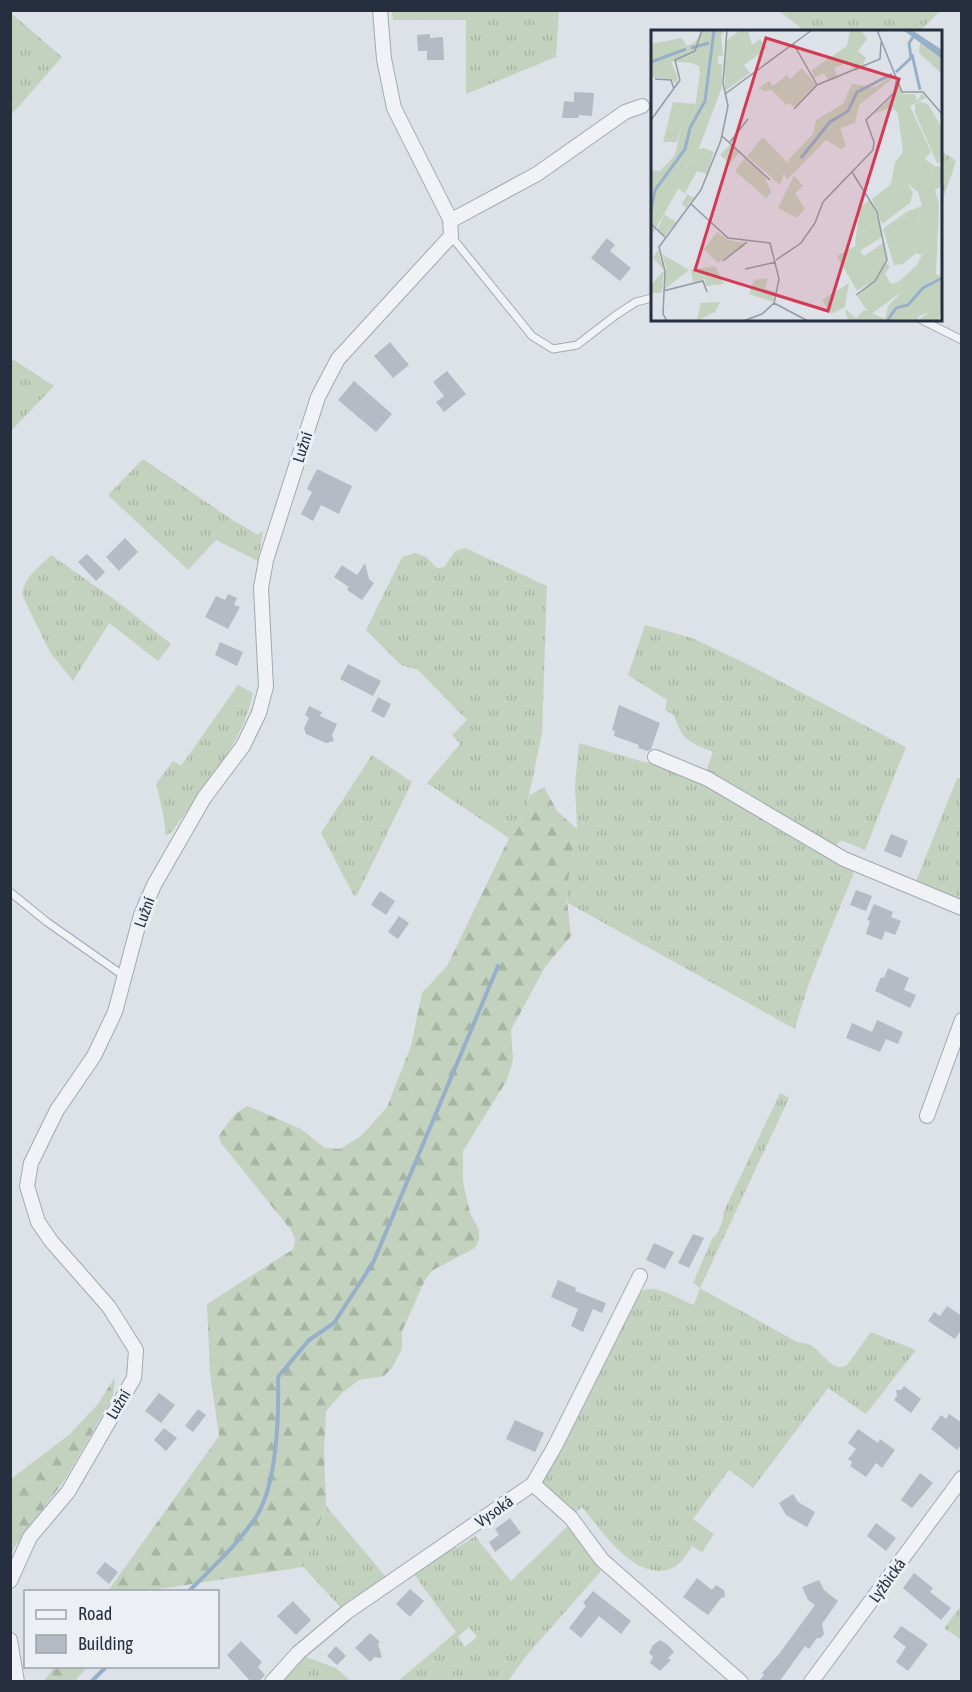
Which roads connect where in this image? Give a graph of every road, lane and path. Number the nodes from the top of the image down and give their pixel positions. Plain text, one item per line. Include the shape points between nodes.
1 (381, 10) edge
2 (642, 106) dead end
3 (450, 222) junction
4 (451, 236) junction
5 (651, 298) edge
6 (924, 321) edge
7 (962, 340) edge
8 (655, 757) dead end
9 (10, 892) edge
10 (962, 908) edge
11 (124, 976) junction
12 (962, 1020) edge
13 (927, 1116) dead end
14 (640, 1276) dead end
15 (962, 1478) edge
16 (533, 1484) junction
17 (10, 1581) edge
18 (10, 1640) edge
19 (17, 1682) edge
20 (272, 1682) edge
21 (741, 1682) edge
22 (811, 1682) edge

1 - 3 street via 384,58 394,108
2 - 3 street via 625,112 537,174
3 - 4 street
4 - 5 lane via 532,336 553,349 576,345 636,302
4 - 11 street, Lužní via 338,358 318,397 266,560 261,588 266,687 260,713 243,746 204,798 154,885
6 - 7 lane
8 - 10 street via 708,779 844,859
9 - 11 lane
11 - 17 street, Lužní via 115,1012 94,1056 57,1110 31,1163 27,1186 38,1222 109,1307 136,1350 134,1378 68,1492 30,1537
12 - 13 street
14 - 16 street, Vysoká
15 - 22 street, Lyžbická
16 - 20 street, Vysoká via 347,1612 298,1653
16 - 21 street via 571,1518 602,1560
18 - 19 street

